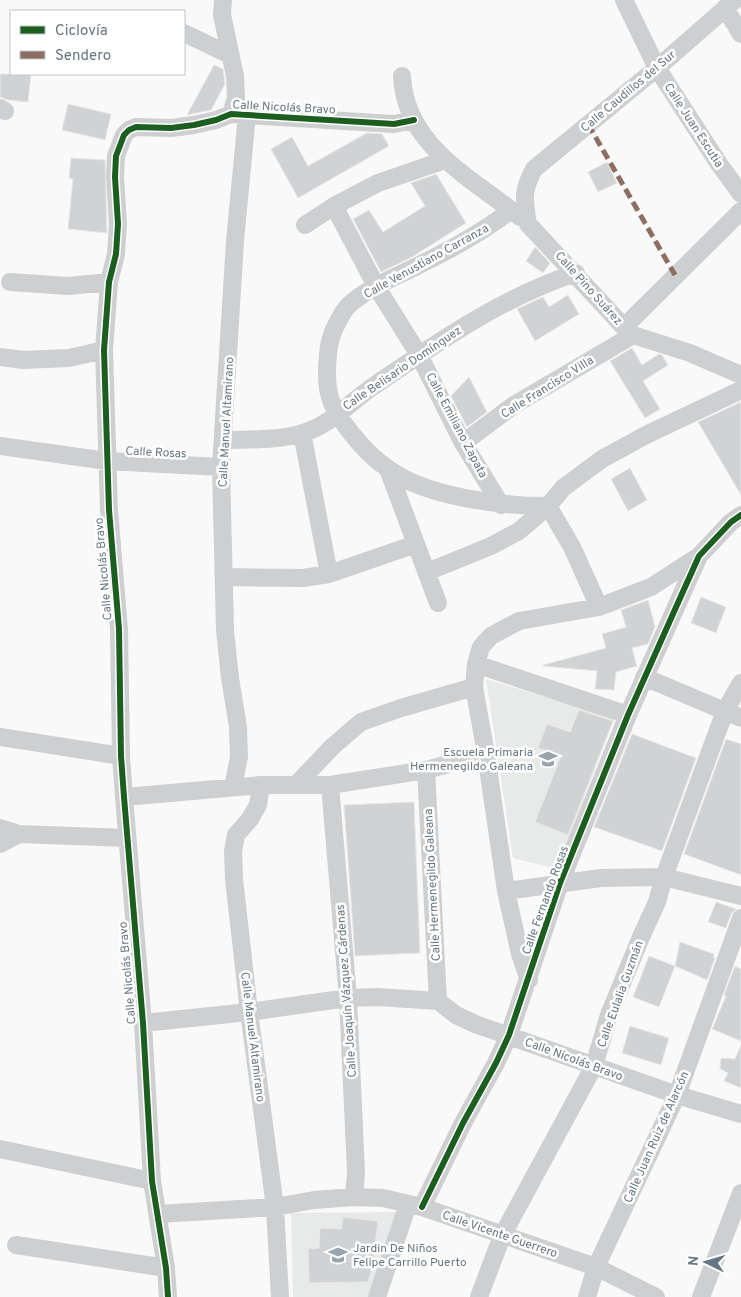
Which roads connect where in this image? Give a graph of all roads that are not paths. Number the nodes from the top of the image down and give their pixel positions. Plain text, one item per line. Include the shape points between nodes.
1 (223, 0) edge
2 (624, 0) edge
3 (730, 4) edge
4 (185, 33) edge
5 (741, 34) edge
6 (230, 55) junction
7 (657, 68) junction
8 (402, 76) dead end
9 (239, 115) junction
10 (414, 120) junction
11 (445, 160) junction
12 (741, 194) edge
13 (334, 206) junction
14 (511, 210) junction
15 (741, 211) edge
16 (528, 224) junction
17 (305, 225) dead end
18 (576, 273) junction
19 (10, 282) dead end
20 (109, 282) junction
21 (376, 286) junction
22 (629, 331) junction
23 (104, 350) junction
24 (419, 355) junction
25 (0, 357) edge
26 (741, 375) edge
27 (741, 390) edge
28 (336, 414) junction
29 (302, 433) junction
30 (224, 440) junction
31 (464, 443) junction
32 (0, 446) edge
33 (107, 461) junction
34 (221, 467) junction
35 (388, 469) junction
36 (501, 504) junction
37 (548, 506) junction
38 (741, 515) edge
39 (416, 544) junction
40 (699, 556) junction
41 (427, 572) junction
42 (329, 574) junction
43 (224, 577) junction
44 (438, 603) dead end
45 (600, 607) junction
46 (476, 664) junction
47 (644, 677) junction
48 (741, 683) edge
49 (474, 687) junction
50 (628, 715) junction
51 (733, 715) edge
52 (0, 737) edge
53 (486, 754) junction
54 (121, 756) junction
55 (426, 770) junction
56 (261, 785) junction
57 (296, 785) junction
58 (330, 785) junction
59 (233, 787) junction
60 (124, 797) junction
61 (0, 828) edge
62 (19, 834) junction
63 (127, 838) junction
64 (0, 844) edge
65 (664, 876) junction
66 (560, 884) junction
67 (506, 891) junction
68 (741, 896) edge
69 (741, 918) edge
70 (529, 980) junction
71 (348, 998) junction
72 (438, 1001) junction
73 (249, 1012) junction
74 (143, 1022) junction
75 (509, 1035) junction
76 (594, 1066) junction
77 (677, 1095) junction
78 (741, 1114) edge
79 (0, 1149) edge
80 (152, 1181) junction
81 (741, 1193) edge
82 (354, 1197) junction
83 (415, 1205) junction
84 (275, 1207) junction
85 (158, 1214) junction
86 (502, 1236) junction
87 (16, 1245) dead end
88 (596, 1267) junction
89 (166, 1268) junction
90 (168, 1297) edge
91 (280, 1297) edge
92 (377, 1297) edge
93 (479, 1297) edge
94 (587, 1297) edge
95 (656, 1297) edge
96 (701, 1297) edge

1 - 6 street, Calle Manuel Altamirano via 222,14
2 - 7 street, Calle Juan Escutia
3 - 5 street
3 - 7 street, Calle Caudillos del Sur
4 - 6 street
6 - 9 street, Calle Manuel Altamirano
7 - 12 street, Calle Juan Escutia
7 - 16 street, Calle Caudillos del Sur via 534,169 525,185
8 - 10 street, Calle Pino Suárez via 403,93
9 - 10 street, Calle Nicolás Bravo via 394,124
9 - 20 street, Calle Nicolás Bravo via 171,128 136,128 124,135 116,156 118,224 116,254
9 - 30 street, Calle Manuel Altamirano
10 - 11 street, Calle Pino Suárez
11 - 13 street via 378,183
11 - 14 street, Calle Pino Suárez
13 - 17 street
13 - 21 street, Calle Emiliano Zapata
14 - 16 street, Calle Pino Suárez
14 - 21 street, Calle Venustiano Carranza via 474,236
15 - 22 street, Calle Francisco Villa
16 - 18 street, Calle Pino Suárez
18 - 22 street, Calle Pino Suárez
18 - 24 street, Calle Belisario Domínguez via 550,281 473,320
19 - 20 street via 68,286
20 - 23 street, Calle Nicolás Bravo
21 - 24 street, Calle Emiliano Zapata
21 - 28 street, Calle Venustiano Carranza via 347,306 333,329 328,346 327,379
22 - 26 street, Calle Pino Suárez
22 - 31 street, Calle Francisco Villa via 514,405
23 - 25 street via 69,358 23,360
23 - 33 street, Calle Nicolás Bravo
24 - 28 street, Calle Belisario Domínguez
24 - 31 street, Calle Emiliano Zapata
27 - 37 street via 602,459 563,488
28 - 29 street, Calle Belisario Domínguez via 321,426
28 - 35 street, Calle Venustiano Carranza via 361,445
29 - 30 street, Calle Belisario Domínguez via 278,438
29 - 42 street
30 - 34 street, Calle Manuel Altamirano
31 - 36 street, Calle Emiliano Zapata
32 - 33 street, Calle Rosas
33 - 34 street, Calle Rosas
33 - 54 street, Calle Nicolás Bravo via 119,628
34 - 43 street, Calle Manuel Altamirano
35 - 36 street, Calle Venustiano Carranza via 416,484 477,501
35 - 39 street
36 - 37 street
37 - 41 street via 519,531
37 - 45 street via 572,547
38 - 40 street
39 - 41 street
39 - 42 street
40 - 45 street via 651,587
40 - 47 street, Calle Fernando Rosas
41 - 44 street
42 - 43 street via 303,578
43 - 59 street, Calle Manuel Altamirano via 230,678 238,727 239,757
45 - 46 street via 520,621 491,636 481,648
46 - 49 street
46 - 50 street
47 - 50 street, Calle Fernando Rosas
47 - 51 street
48 - 51 street, Calle Eulalia Guzmán
49 - 53 street
49 - 57 street via 362,722 332,747
50 - 66 street, Calle Fernando Rosas
51 - 65 street, Calle Eulalia Guzmán
52 - 54 street
53 - 55 street
53 - 67 street, Calle Fernando Rosas
54 - 60 street, Calle Nicolás Bravo
55 - 58 street
55 - 72 street, Calle Hermenegildo Galeana
56 - 57 street
56 - 59 street
56 - 73 street, Calle Manuel Altamirano via 258,806 236,835 233,851
57 - 58 street
58 - 71 street, Calle Joaquín Vázquez Cárdenas
59 - 60 street
60 - 63 street, Calle Nicolás Bravo
61 - 62 street
62 - 63 street
62 - 64 street
63 - 74 street, Calle Nicolás Bravo
65 - 66 street via 601,878
65 - 68 street
65 - 76 street, Calle Eulalia Guzmán via 658,902 609,1015
66 - 67 street
66 - 70 street, Calle Fernando Rosas
67 - 70 street, Calle Fernando Rosas
69 - 77 street, Calle Juan Ruiz de Alarcón
70 - 75 street, Calle Fernando Rosas
71 - 72 street, Calle Nicolás Bravo
71 - 73 street, Calle Nicolás Bravo
71 - 82 street, Calle Joaquín Vázquez Cárdenas via 356,1172
72 - 75 street, Calle Nicolás Bravo via 456,1016
73 - 74 street, Calle Nicolás Bravo
73 - 84 street, Calle Manuel Altamirano
74 - 80 street, Calle Nicolás Bravo
75 - 76 street, Calle Nicolás Bravo
75 - 83 street, Calle Fernando Rosas
76 - 77 street, Calle Nicolás Bravo
76 - 86 street, Calle Eulalia Guzmán
77 - 78 street, Calle Nicolás Bravo
77 - 88 street, Calle Juan Ruiz de Alarcón
79 - 80 street
80 - 85 street, Calle Nicolás Bravo
81 - 96 street
82 - 83 street, Calle Vicente Guerrero via 383,1198
82 - 84 street, Calle Vicente Guerrero
83 - 86 street, Calle Vicente Guerrero
83 - 92 street, Calle Fernando Rosas
84 - 85 street, Calle Vicente Guerrero
84 - 91 street, Calle Manuel Altamirano
85 - 89 street, Calle Nicolás Bravo
86 - 88 street, Calle Vicente Guerrero
86 - 93 street, Calle Eulalia Guzmán
87 - 89 street
88 - 94 street, Calle Juan Ruiz de Alarcón
88 - 95 street, Calle Vicente Guerrero
89 - 90 street, Calle Nicolás Bravo

